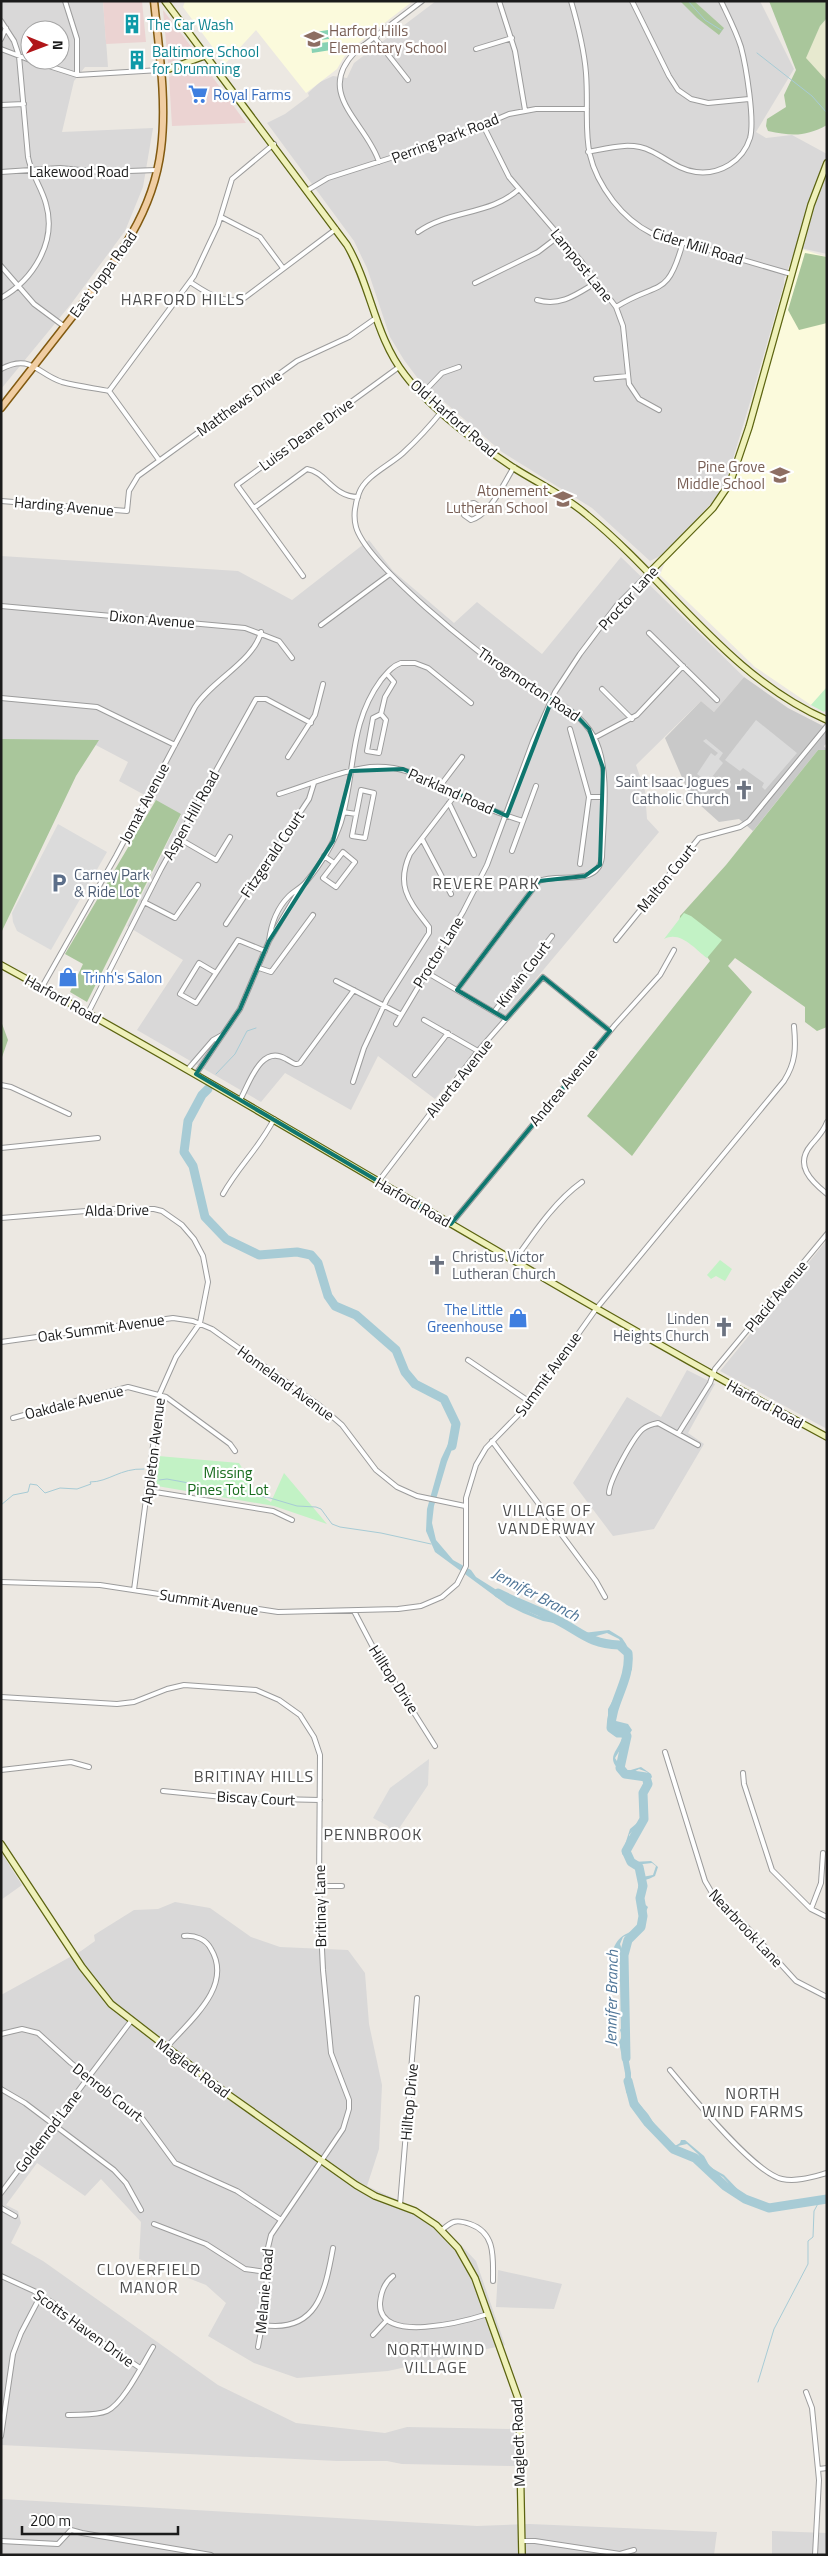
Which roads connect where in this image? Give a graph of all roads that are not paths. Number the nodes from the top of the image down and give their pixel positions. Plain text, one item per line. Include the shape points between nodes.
1 (65, 1) edge
2 (154, 1) edge
3 (165, 1) edge
4 (422, 1) edge
5 (500, 1) edge
6 (571, 1) edge
7 (632, 1) edge
8 (721, 1) edge
9 (1, 22) edge
10 (6, 28) junction
11 (375, 38) junction
12 (512, 38) junction
13 (1, 39) edge
14 (1, 49) edge
15 (476, 49) dead end
16 (207, 55) junction
17 (19, 56) junction
18 (61, 70) edge
19 (160, 70) junction
20 (77, 75) junction
21 (408, 80) dead end
22 (749, 99) junction
23 (24, 104) junction
24 (1, 105) edge
25 (587, 109) junction
26 (525, 110) junction
27 (483, 125) junction
28 (274, 144) junction
29 (588, 152) junction
30 (379, 162) junction
31 (827, 163) edge
32 (31, 170) junction
33 (157, 170) junction
34 (1, 172) edge
35 (519, 189) junction
36 (308, 190) junction
37 (221, 217) junction
38 (336, 229) junction
39 (418, 232) dead end
40 (559, 236) junction
41 (682, 242) junction
42 (1, 266) edge
43 (283, 268) junction
44 (791, 274) junction
45 (190, 282) junction
46 (597, 282) junction
47 (475, 283) dead end
48 (17, 287) junction
49 (1, 298) edge
50 (537, 300) dead end
51 (616, 307) junction
52 (376, 318) junction
53 (65, 327) junction
54 (34, 366) junction
55 (399, 367) junction
56 (459, 367) dead end
57 (1, 369) edge
58 (628, 376) junction
59 (596, 379) dead end
60 (109, 391) junction
61 (422, 394) junction
62 (1, 408) edge
63 (659, 410) dead end
64 (442, 411) junction
65 (159, 460) junction
66 (514, 467) junction
67 (358, 498) junction
68 (1, 501) edge
69 (254, 508) junction
70 (485, 510) junction
71 (127, 511) joint
72 (390, 574) junction
73 (648, 574) junction
74 (303, 576) dead end
75 (1, 606) edge
76 (321, 625) dead end
77 (261, 632) junction
78 (649, 633) dead end
79 (292, 658) dead end
80 (683, 666) junction
81 (387, 674) junction
82 (323, 684) dead end
83 (602, 689) dead end
84 (1, 698) edge
85 (552, 699) junction
86 (717, 700) dead end
87 (471, 703) dead end
88 (381, 714) junction
89 (632, 719) junction
90 (827, 720) edge
91 (311, 723) junction
92 (827, 726) edge
93 (570, 729) dead end
94 (594, 738) junction
95 (175, 745) junction
96 (288, 757) dead end
97 (462, 757) dead end
98 (351, 771) junction
99 (314, 783) junction
100 (440, 786) junction
101 (536, 786) dead end
102 (279, 794) dead end
103 (456, 794) junction
104 (589, 797) junction
105 (603, 797) junction
106 (449, 803) junction
107 (343, 812) junction
108 (356, 814) junction
109 (506, 816) junction
110 (523, 821) junction
111 (230, 837) dead end
112 (178, 838) junction
113 (422, 839) junction
114 (512, 851) dead end
115 (474, 855) dead end
116 (324, 856) junction
117 (334, 863) junction
118 (580, 864) dead end
119 (198, 884) dead end
120 (301, 887) junction
121 (451, 894) dead end
122 (144, 902) junction
123 (312, 915) dead end
124 (226, 924) dead end
125 (552, 936) dead end
126 (616, 940) dead end
127 (269, 941) junction
128 (674, 950) dead end
129 (265, 951) junction
130 (1, 965) edge
131 (259, 968) junction
132 (426, 972) junction
133 (216, 973) junction
134 (336, 981) dead end
135 (42, 987) junction
136 (354, 990) junction
137 (457, 990) junction
138 (383, 1006) junction
139 (494, 1012) junction
140 (88, 1013) junction
141 (400, 1014) junction
142 (424, 1020) dead end
143 (506, 1020) junction
144 (396, 1024) dead end
145 (794, 1026) dead end
146 (610, 1030) junction
147 (448, 1033) junction
148 (222, 1035) junction
149 (478, 1051) junction
150 (188, 1069) junction
151 (196, 1074) junction
152 (415, 1075) dead end
153 (353, 1082) dead end
154 (1, 1085) edge
155 (240, 1100) junction
156 (69, 1114) dead end
157 (274, 1119) junction
158 (827, 1122) edge
159 (98, 1138) dead end
160 (1, 1148) edge
161 (378, 1182) junction
162 (582, 1182) dead end
163 (223, 1194) dead end
164 (827, 1194) edge
165 (1, 1218) edge
166 (451, 1224) junction
167 (827, 1234) edge
168 (514, 1261) junction
169 (596, 1309) junction
170 (200, 1323) junction
171 (1, 1342) edge
172 (468, 1360) dead end
173 (713, 1375) junction
174 (160, 1394) junction
175 (530, 1402) junction
176 (13, 1418) dead end
177 (678, 1434) junction
178 (827, 1438) edge
179 (492, 1442) junction
180 (698, 1445) dead end
181 (235, 1450) dead end
182 (149, 1491) junction
183 (609, 1493) dead end
184 (465, 1506) junction
185 (292, 1520) dead end
186 (1, 1582) edge
187 (134, 1590) junction
188 (605, 1598) dead end
189 (354, 1611) junction
190 (1, 1697) edge
191 (435, 1746) dead end
192 (665, 1752) dead end
193 (89, 1767) dead end
194 (1, 1770) edge
195 (743, 1773) dead end
196 (163, 1790) dead end
197 (320, 1800) junction
198 (1, 1844) edge
199 (824, 1853) dead end
200 (319, 1886) junction
201 (342, 1886) dead end
202 (811, 1908) junction
203 (827, 1917) edge
204 (184, 1936) dead end
205 (418, 1998) dead end
206 (827, 1998) edge
207 (131, 2021) junction
208 (1, 2034) edge
209 (166, 2048) junction
210 (670, 2070) dead end
211 (89, 2077) junction
212 (1, 2089) edge
213 (53, 2124) junction
214 (322, 2161) junction
215 (827, 2173) edge
216 (1, 2193) edge
217 (400, 2205) junction
218 (1, 2208) edge
219 (141, 2210) dead end
220 (15, 2216) dead end
221 (281, 2220) junction
222 (154, 2224) dead end
223 (442, 2230) junction
224 (333, 2248) dead end
225 (266, 2272) junction
226 (1, 2276) edge
227 (393, 2276) dead end
228 (493, 2281) dead end
229 (40, 2295) junction
230 (488, 2314) junction
231 (387, 2320) junction
232 (263, 2325) junction
233 (373, 2335) dead end
234 (153, 2347) dead end
235 (258, 2347) dead end
236 (140, 2368) junction
237 (806, 2392) dead end
238 (68, 2415) dead end
239 (1, 2436) edge
240 (827, 2468) edge
241 (819, 2469) junction
242 (1, 2541) edge
243 (521, 2541) junction
244 (634, 2550) dead end
245 (211, 2555) edge
246 (522, 2555) edge
247 (815, 2555) edge

1 - 20 street via 77,39
2 - 19 main road, East Joppa Road
3 - 16 street, Old Harford Road
4 - 11 street
5 - 12 street
6 - 25 street, Cider Mill Road via 585,57
7 - 22 street via 678,90 691,99 708,103
8 - 22 street via 741,47
9 - 10 street
10 - 13 street
10 - 17 street
11 - 21 street
11 - 30 street via 349,59 341,75 340,91 344,105 372,143
12 - 15 street
12 - 26 street
14 - 17 street
16 - 19 street
16 - 28 street, Old Harford Road
17 - 23 street
18 - 20 street
19 - 20 street
19 - 33 main road, East Joppa Road via 163,122
22 - 29 street via 751,130 746,146 731,164 716,171 689,171 637,146
23 - 24 street
23 - 32 street
25 - 26 street, Perring Park Road
25 - 29 street, Cider Mill Road
26 - 27 street, Perring Park Road
27 - 30 street, Perring Park Road
27 - 35 street, Lampost Lane via 505,170
28 - 36 street, Old Harford Road
28 - 37 street via 232,179
29 - 41 street, Cider Mill Road via 604,189 630,220 651,232
30 - 36 street, Perring Park Road via 328,178
31 - 44 street, Proctor Lane
32 - 33 street, Lakewood Road
32 - 34 street, Lakewood Road
32 - 48 street via 47,205 48,235 40,259
33 - 53 main road, East Joppa Road via 148,204 134,233
35 - 39 street via 506,200 434,223
35 - 40 street, Lampost Lane
36 - 38 street, Old Harford Road
37 - 43 street via 256,234
37 - 45 street
38 - 43 street
38 - 52 street, Old Harford Road via 359,267
40 - 46 street, Lampost Lane
40 - 47 street via 544,249
41 - 44 street, Cider Mill Road
41 - 51 street via 672,274 663,285
42 - 48 street
43 - 45 street via 248,296 234,301 216,298
44 - 73 street, Proctor Lane via 749,427 730,483 713,508
45 - 60 street
46 - 50 street via 566,301 551,303
46 - 51 street, Lampost Lane
48 - 49 street
48 - 53 street
51 - 58 street, Lampost Lane via 623,326
52 - 55 street, Old Harford Road
52 - 65 street, Matthews Drive via 349,337 297,361
53 - 54 main road, East Joppa Road
54 - 57 street via 15,363
54 - 60 street via 61,381
54 - 62 main road, East Joppa Road
55 - 61 street, Old Harford Road
55 - 69 street, Luiss Deane Drive via 237,485
56 - 61 street via 442,373
58 - 59 street
58 - 63 street, Lampost Lane via 635,395
60 - 65 street
61 - 64 street, Old Harford Road
64 - 66 street, Old Harford Road via 485,448
64 - 67 street via 404,452 364,486
65 - 71 street, Matthews Drive via 133,481
66 - 70 street
66 - 73 street, Old Harford Road via 581,510
67 - 69 street via 344,495 314,471 306,469
67 - 72 street, Throgmorton Road via 355,510 357,530
68 - 71 street, Harding Avenue
69 - 74 street
70 - 70 street via 474,503 469,504 464,515 471,520
72 - 76 street
72 - 85 street, Throgmorton Road via 484,655
73 - 85 street, Proctor Lane via 617,605
73 - 90 street, Old Harford Road via 755,677 795,704
75 - 77 street, Dixon Avenue via 224,625
77 - 79 street, Dixon Avenue via 285,645
77 - 95 street, Jomat Avenue via 255,647 199,701
78 - 80 street
80 - 86 street
80 - 89 street
81 - 87 street via 401,663 420,664
81 - 88 street via 394,682 385,697
81 - 98 street via 363,710 352,752
82 - 91 street
83 - 89 street
84 - 95 street via 97,708
85 - 94 street, Throgmorton Road via 579,716
85 - 109 street, Proctor Lane
88 - 88 street via 386,720 379,753 367,751 373,718
89 - 94 street
91 - 96 street
91 - 112 street, Aspen Hill Road via 266,699 256,699
92 - 126 street, Malton Court via 755,816 740,827 699,838
93 - 104 street
94 - 105 street, Throgmorton Road via 602,760
95 - 135 street, Jomat Avenue
97 - 100 street
98 - 99 street, Parkland Road
98 - 100 street, Parkland Road via 380,767 402,769
98 - 107 street
99 - 102 street, Parkland Road
99 - 124 street, Fitzgerald Court via 309,799
100 - 103 street, Parkland Road
101 - 110 street
103 - 106 street
103 - 109 street, Parkland Road
104 - 105 street
104 - 118 street
105 - 137 street, Throgmorton Road via 600,866 585,876 539,881
106 - 113 street
106 - 115 street
107 - 108 street
107 - 116 street
108 - 108 street via 361,790 374,792 365,838 352,836
109 - 110 street, Parkland Road
109 - 132 street, Proctor Lane via 487,865 463,912
110 - 114 street
111 - 112 street via 216,860
112 - 122 street, Aspen Hill Road
113 - 121 street
113 - 138 street via 410,854 404,877 408,898 429,927 429,933
116 - 117 street
116 - 120 street
117 - 117 street via 323,878 336,887 355,862 343,852
119 - 122 street via 176,918
120 - 127 street
120 - 127 street via 276,913 270,926
122 - 140 street, Aspen Hill Road
123 - 131 street via 271,972
125 - 139 street, Kirwin Court
127 - 129 street
128 - 146 street, Andrea Avenue via 660,975
129 - 131 street
129 - 133 street via 238,940
130 - 135 street, Harford Road
131 - 148 street via 240,1009
132 - 137 street
132 - 141 street, Proctor Lane
133 - 133 street via 199,963 180,994 196,1003
134 - 136 street
135 - 140 street, Harford Road
136 - 138 street
136 - 155 street via 300,1063 297,1065 276,1055 266,1057
137 - 139 street
138 - 141 street
138 - 153 street
139 - 143 street
140 - 150 street, Harford Road
141 - 144 street, Proctor Lane
142 - 147 street
143 - 146 street, Alverta Avenue via 543,977
143 - 149 street, Alverta Avenue
145 - 169 street, Summit Avenue via 796,1051 784,1081
146 - 166 street, Andrea Avenue
147 - 149 street
147 - 152 street
148 - 150 street via 202,1051
148 - 151 street
149 - 161 street, Alverta Avenue
150 - 151 street, Harford Road
151 - 155 street, Harford Road
154 - 156 street
155 - 157 street, Harford Road
157 - 161 street, Harford Road
157 - 163 street via 263,1141 244,1161
158 - 164 street via 806,1152 804,1163 807,1176
159 - 160 street
161 - 166 street, Harford Road
162 - 168 street via 543,1221
165 - 170 street, Alda Drive via 137,1207 162,1211 189,1232 203,1256 208,1282
166 - 168 street, Harford Road
167 - 173 street, Placid Avenue
168 - 169 street, Harford Road
169 - 173 street, Harford Road
169 - 175 street, Summit Avenue
170 - 171 street, Oak Summit Avenue via 177,1318
170 - 174 street, Appleton Avenue via 176,1357
170 - 184 street, Homeland Avenue via 332,1415 376,1470 390,1482 431,1499
172 - 175 street
173 - 177 street, Placid Avenue
173 - 178 street, Harford Road
174 - 176 street, Oakdale Avenue via 128,1387
174 - 181 street, Oakdale Avenue via 226,1440
174 - 182 street, Appleton Avenue
175 - 179 street, Summit Avenue
177 - 180 street
177 - 183 street via 658,1423 643,1429 614,1477
179 - 184 street, Summit Avenue via 476,1465
179 - 188 street
182 - 185 street via 273,1511
182 - 187 street, Appleton Avenue
184 - 189 street, Summit Avenue via 466,1566 448,1593 428,1604
186 - 187 street, Summit Avenue via 66,1582
187 - 189 street, Summit Avenue via 268,1611
189 - 191 street, Hilltop Drive via 375,1651
190 - 197 street, Britinay Lane via 117,1704 184,1686 256,1690 287,1704 310,1730 321,1763
192 - 206 street, Nearbrook Lane via 712,1895 796,1981
193 - 194 street via 71,1762
195 - 202 street via 769,1864 782,1882
196 - 197 street, Biscay Court via 240,1798
197 - 200 street, Britinay Lane
198 - 207 street, Magledt Road via 93,1983 110,2004
199 - 202 street via 821,1883
200 - 201 street
200 - 214 street, Britinay Lane via 328,2035 336,2070 349,2104 346,2124
202 - 203 street
204 - 209 street via 199,1938 210,1947 217,1964 217,1981 209,1998
205 - 217 street, Hilltop Drive
207 - 209 street, Magledt Road
207 - 211 street, Goldenrod Lane
208 - 211 street, Denrob Court via 22,2029 38,2034
209 - 214 street, Magledt Road
210 - 215 street via 703,2110 770,2175 796,2181
211 - 213 street, Goldenrod Lane
211 - 221 street, Denrob Court via 142,2118 180,2167 238,2191
212 - 213 street
213 - 216 street, Goldenrod Lane
213 - 219 street via 120,2176
214 - 217 street, Magledt Road via 363,2190
214 - 221 street, Melanie Road
217 - 223 street, Magledt Road
218 - 220 street
221 - 225 street, Melanie Road via 268,2245
222 - 225 street via 206,2244 245,2269
223 - 228 street via 458,2220 478,2227 486,2234 491,2243
223 - 230 street, Magledt Road via 467,2262
224 - 232 street via 320,2297 310,2315 290,2326
225 - 232 street, Melanie Road via 267,2299
226 - 229 street, Scotts Haven Drive
227 - 231 street via 386,2283 381,2298 381,2311
229 - 236 street, Scotts Haven Drive
229 - 239 street via 13,2354
230 - 231 street via 456,2323 406,2327
230 - 243 street, Magledt Road via 519,2401
231 - 233 street
232 - 235 street, Melanie Road
234 - 236 street
236 - 238 street via 110,2410
237 - 241 street via 812,2408
240 - 241 street
241 - 247 street
242 - 245 street via 58,2544 71,2530
243 - 244 street via 620,2554
243 - 246 street, Magledt Road

